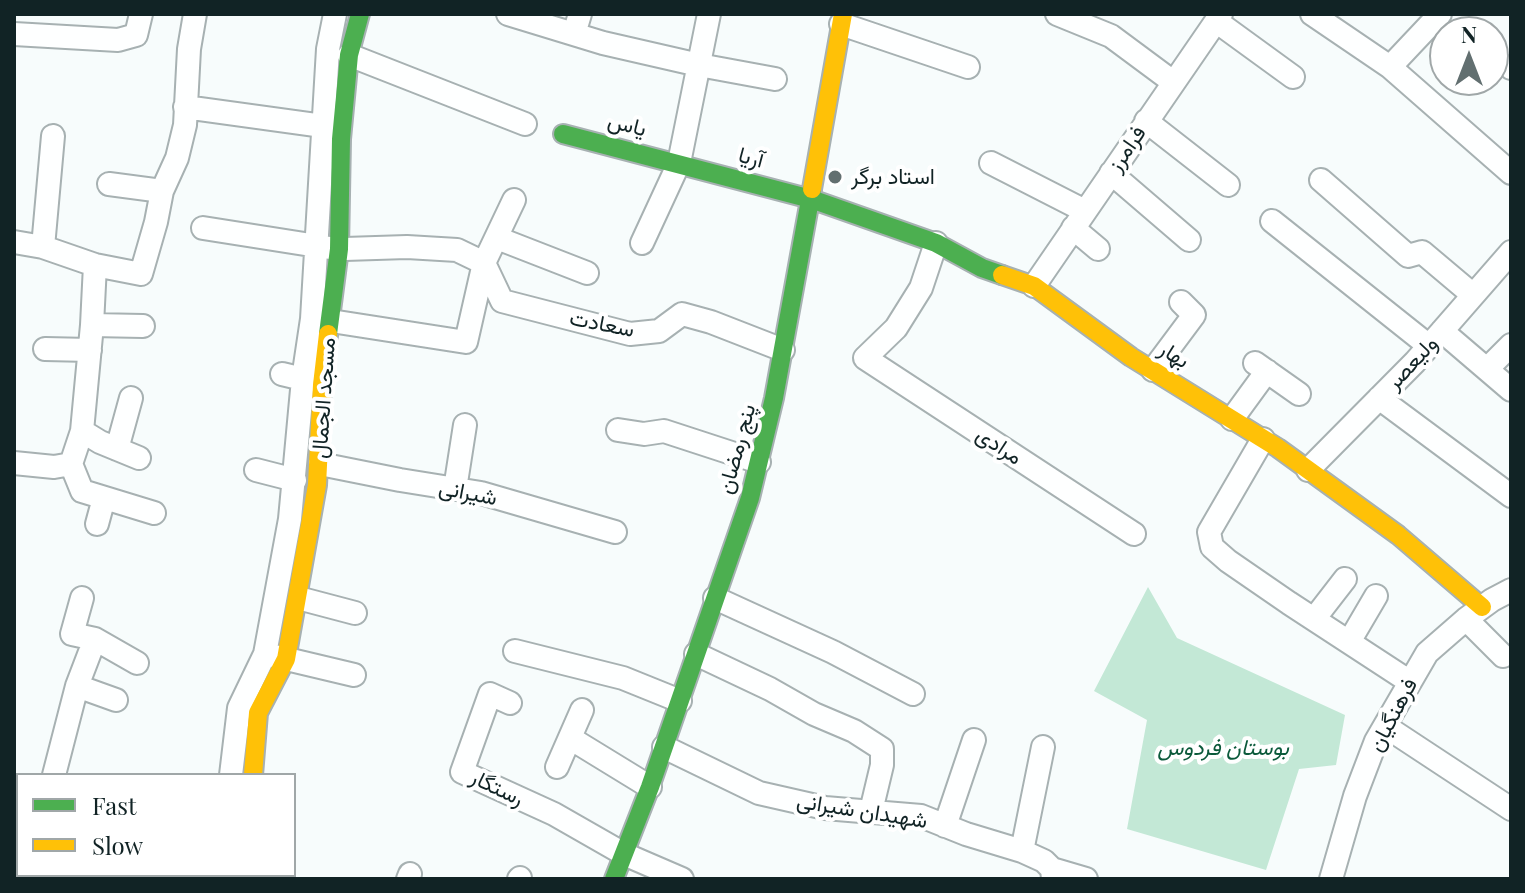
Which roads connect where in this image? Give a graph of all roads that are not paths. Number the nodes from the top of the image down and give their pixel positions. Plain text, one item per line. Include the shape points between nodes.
1 (141, 14) edge
2 (195, 14) edge
3 (335, 14) edge
4 (360, 14) edge
5 (508, 14) edge
6 (709, 14) edge
7 (1057, 14) edge
8 (1312, 14) edge
9 (1440, 14) edge
10 (1219, 17) edge
11 (842, 19) edge
12 (577, 24) edge
13 (14, 34) edge
14 (349, 55) junction
15 (699, 65) junction
16 (968, 67) dead end
17 (1390, 67) junction
18 (1293, 77) dead end
19 (775, 79) dead end
20 (1173, 82) junction
21 (185, 107) junction
22 (1146, 121) junction
23 (525, 124) dead end
24 (323, 126) junction
25 (563, 134) dead end
26 (53, 136) dead end
27 (679, 163) junction
28 (991, 163) dead end
29 (1111, 173) junction
30 (1511, 173) edge
31 (1321, 180) dead end
32 (109, 184) dead end
33 (1228, 185) dead end
34 (162, 191) junction
35 (811, 199) junction
36 (514, 200) dead end
37 (1079, 220) junction
38 (1272, 221) dead end
39 (203, 228) dead end
40 (497, 238) junction
41 (1189, 240) dead end
42 (14, 242) edge
43 (642, 243) dead end
44 (936, 243) junction
45 (317, 246) junction
46 (43, 247) junction
47 (348, 249) junction
48 (1098, 249) dead end
49 (1511, 252) edge
50 (484, 263) junction
51 (95, 265) junction
52 (587, 273) dead end
53 (1034, 286) junction
54 (1473, 295) junction
55 (1181, 302) dead end
56 (344, 324) junction
57 (92, 325) junction
58 (143, 326) dead end
59 (1436, 338) junction
60 (1511, 345) edge
61 (45, 349) dead end
62 (90, 350) junction
63 (783, 350) junction
64 (1487, 369) junction
65 (1153, 370) junction
66 (1511, 390) edge
67 (1299, 394) dead end
68 (131, 398) dead end
69 (1379, 398) junction
70 (1232, 419) junction
71 (465, 425) dead end
72 (618, 430) dead end
73 (82, 431) junction
74 (1263, 439) junction
75 (117, 449) junction
76 (139, 458) dead end
77 (759, 462) junction
78 (14, 463) edge
79 (71, 464) junction
80 (329, 466) junction
81 (256, 470) dead end
82 (1308, 470) junction
83 (295, 480) junction
84 (455, 489) junction
85 (1511, 496) edge
86 (104, 498) junction
87 (154, 513) dead end
88 (97, 524) dead end
89 (615, 532) dead end
90 (1134, 534) dead end
91 (1345, 579) dead end
92 (1511, 590) edge
93 (1376, 596) dead end
94 (82, 598) dead end
95 (715, 598) junction
96 (305, 599) junction
97 (355, 613) dead end
98 (1474, 613) junction
99 (1314, 619) junction
100 (95, 639) junction
101 (1349, 642) junction
102 (515, 651) dead end
103 (696, 654) junction
104 (1503, 656) dead end
105 (287, 659) junction
106 (137, 663) dead end
107 (354, 675) dead end
108 (1410, 682) junction
109 (77, 686) junction
110 (913, 694) dead end
111 (116, 700) dead end
112 (680, 701) junction
113 (510, 703) dead end
114 (582, 710) dead end
115 (1385, 726) junction
116 (570, 738) junction
117 (974, 740) dead end
118 (664, 747) junction
119 (1043, 747) dead end
120 (557, 767) dead end
121 (63, 771) edge
122 (231, 773) edge
123 (253, 773) edge
124 (650, 787) junction
125 (1511, 809) edge
126 (871, 811) junction
127 (945, 826) junction
128 (1022, 851) junction
129 (624, 854) junction
130 (1052, 874) edge
131 (614, 879) edge
132 (682, 879) edge
133 (1086, 879) edge
134 (1331, 879) edge

1 - 13 street via 136,35 118,40
2 - 21 street
3 - 24 street, مسجد الجمال
4 - 14 street, مسجد الجمال
5 - 12 street
6 - 15 street
7 - 20 street via 1111,36
8 - 17 street
9 - 17 street
10 - 18 street
10 - 20 street, فرامرز
11 - 16 street
11 - 35 street, پنج رمضان
12 - 15 street
14 - 23 street
14 - 47 street, مسجد الجمال via 341,139
15 - 19 street
15 - 27 street
17 - 30 street
20 - 22 street, فرامرز
21 - 24 street
21 - 34 street via 177,158
22 - 29 street, فرامرز
22 - 33 street
24 - 45 street, مسجد الجمال
25 - 27 street, یاس
26 - 46 street
27 - 35 street, آریا
27 - 43 street
28 - 37 street
29 - 37 street, فرامرز
29 - 41 street
31 - 54 street via 1408,256 1422,252
32 - 34 street
34 - 51 street via 141,274
35 - 44 street, بهار
35 - 63 street, پنج رمضان
36 - 40 street
37 - 48 street
37 - 53 street, فرامرز
38 - 59 street
39 - 45 street
40 - 50 street
40 - 52 street
42 - 46 street
44 - 53 street, بهار via 982,268
44 - 90 street, مرادی via 921,288 896,328 865,358
45 - 47 street
45 - 83 street, مسجد الجمال via 312,319 292,376
46 - 51 street
47 - 50 street via 457,250
47 - 56 street, مسجد الجمال
49 - 54 street, ولیعصر
50 - 56 street via 466,342
50 - 63 street, سعادت via 502,301 630,334 659,331 682,314
51 - 57 street
53 - 65 street, بهار
54 - 59 street, ولیعصر
55 - 65 street via 1194,315
56 - 80 street, مسجد الجمال via 322,385
57 - 58 street
57 - 62 street
59 - 64 street
59 - 69 street, ولیعصر
60 - 64 street
61 - 62 street
62 - 73 street
63 - 77 street, پنج رمضان
64 - 66 street
65 - 70 street, بهار
67 - 70 street via 1261,367
68 - 75 street
69 - 82 street, ولیعصر
69 - 85 street
70 - 74 street, بهار
71 - 84 street
72 - 77 street via 664,431
73 - 75 street
73 - 79 street
74 - 82 street, بهار
74 - 99 street via 1209,532 1212,547
75 - 76 street
77 - 95 street, پنج رمضان
78 - 79 street
79 - 86 street via 82,491
80 - 84 street, شیرانی
80 - 96 street, مسجد الجمال
81 - 83 street
82 - 98 street, بهار via 1398,535
83 - 105 street, مسجد الجمال
84 - 89 street, شیرانی
86 - 87 street
86 - 88 street
91 - 99 street
92 - 98 street, فرهنگیان
93 - 101 street
94 - 100 street via 72,634
95 - 103 street, پنج رمضان
95 - 110 street
96 - 97 street
96 - 105 street, مسجد الجمال
98 - 104 street
98 - 108 street, فرهنگیان via 1427,653
99 - 101 street
100 - 106 street
100 - 109 street
101 - 108 street
102 - 112 street via 623,678
103 - 112 street, پنج رمضان
103 - 126 street via 882,749
105 - 107 street
105 - 122 street, مسجد الجمال via 239,708
105 - 123 street, مسجد الجمال via 258,713
108 - 115 street, فرهنگیان
109 - 111 street
109 - 121 street via 63,732
112 - 118 street, پنج رمضان
113 - 129 street, رستگار via 490,694 462,772 554,814
114 - 116 street
115 - 125 street
115 - 134 street, فرهنگیان via 1355,796
116 - 120 street
116 - 124 street
117 - 127 street
118 - 124 street, پنج رمضان
118 - 126 street, شهیدان شیرانی via 759,793 825,808
119 - 128 street
124 - 129 street, پنج رمضان
126 - 127 street, شهیدان شیرانی via 921,816
127 - 128 street, شهیدان شیرانی
128 - 130 street, شهیدان شیرانی via 1044,861
129 - 131 street, پنج رمضان
129 - 132 street
130 - 133 street, شهیدان شیرانی

